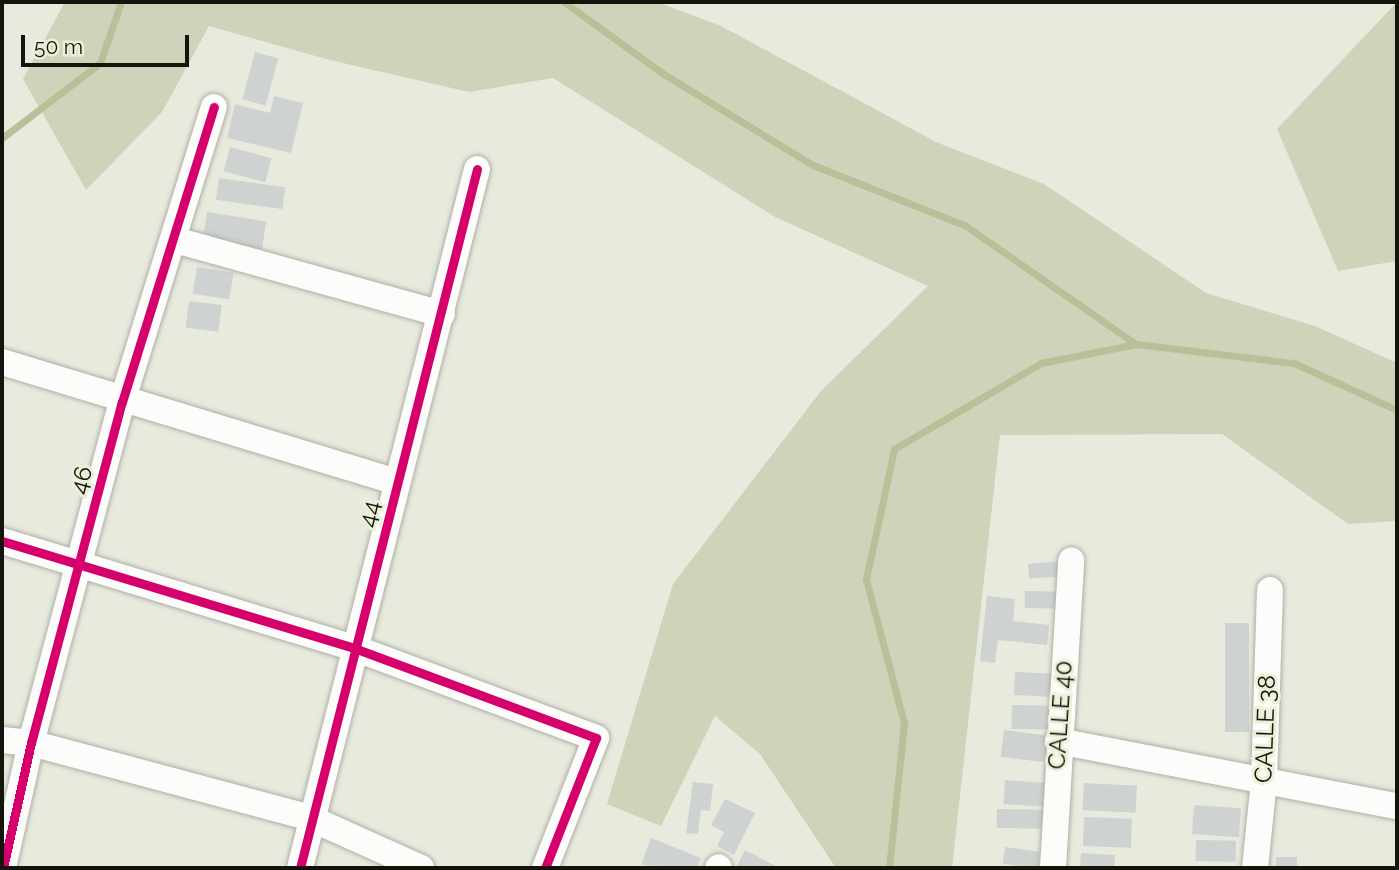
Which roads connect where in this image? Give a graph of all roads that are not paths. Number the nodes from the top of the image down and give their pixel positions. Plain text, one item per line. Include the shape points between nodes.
1 (214, 107) dead end
2 (477, 169) dead end
3 (175, 240) junction
4 (442, 314) junction
5 (2, 362) edge
6 (122, 402) junction
7 (397, 482) junction
8 (2, 541) edge
9 (1071, 561) dead end
10 (79, 563) junction
11 (1270, 590) dead end
12 (357, 649) junction
13 (2, 740) edge
14 (1058, 740) junction
15 (31, 743) junction
16 (1264, 781) junction
17 (1397, 806) edge
18 (310, 818) junction
19 (3, 868) edge
20 (300, 868) edge
21 (421, 868) edge
22 (545, 868) edge
23 (1053, 868) edge
24 (1255, 868) edge

1 - 3 street, 46
2 - 4 street, 44
3 - 4 street
3 - 6 street, 46
4 - 7 street, 44
5 - 6 street
6 - 7 street
6 - 10 street, 46
7 - 12 street, 44
8 - 10 street
9 - 14 street, CALLE 40
10 - 12 street
10 - 15 street, 46
11 - 16 street, CALLE 38
12 - 18 street, 44
12 - 22 street via 596,738
13 - 15 street
14 - 16 street
14 - 23 street, CALLE 40
15 - 18 street
15 - 19 street, 46
16 - 17 street
16 - 24 street, CALLE 38
18 - 20 street, 44
18 - 21 street

